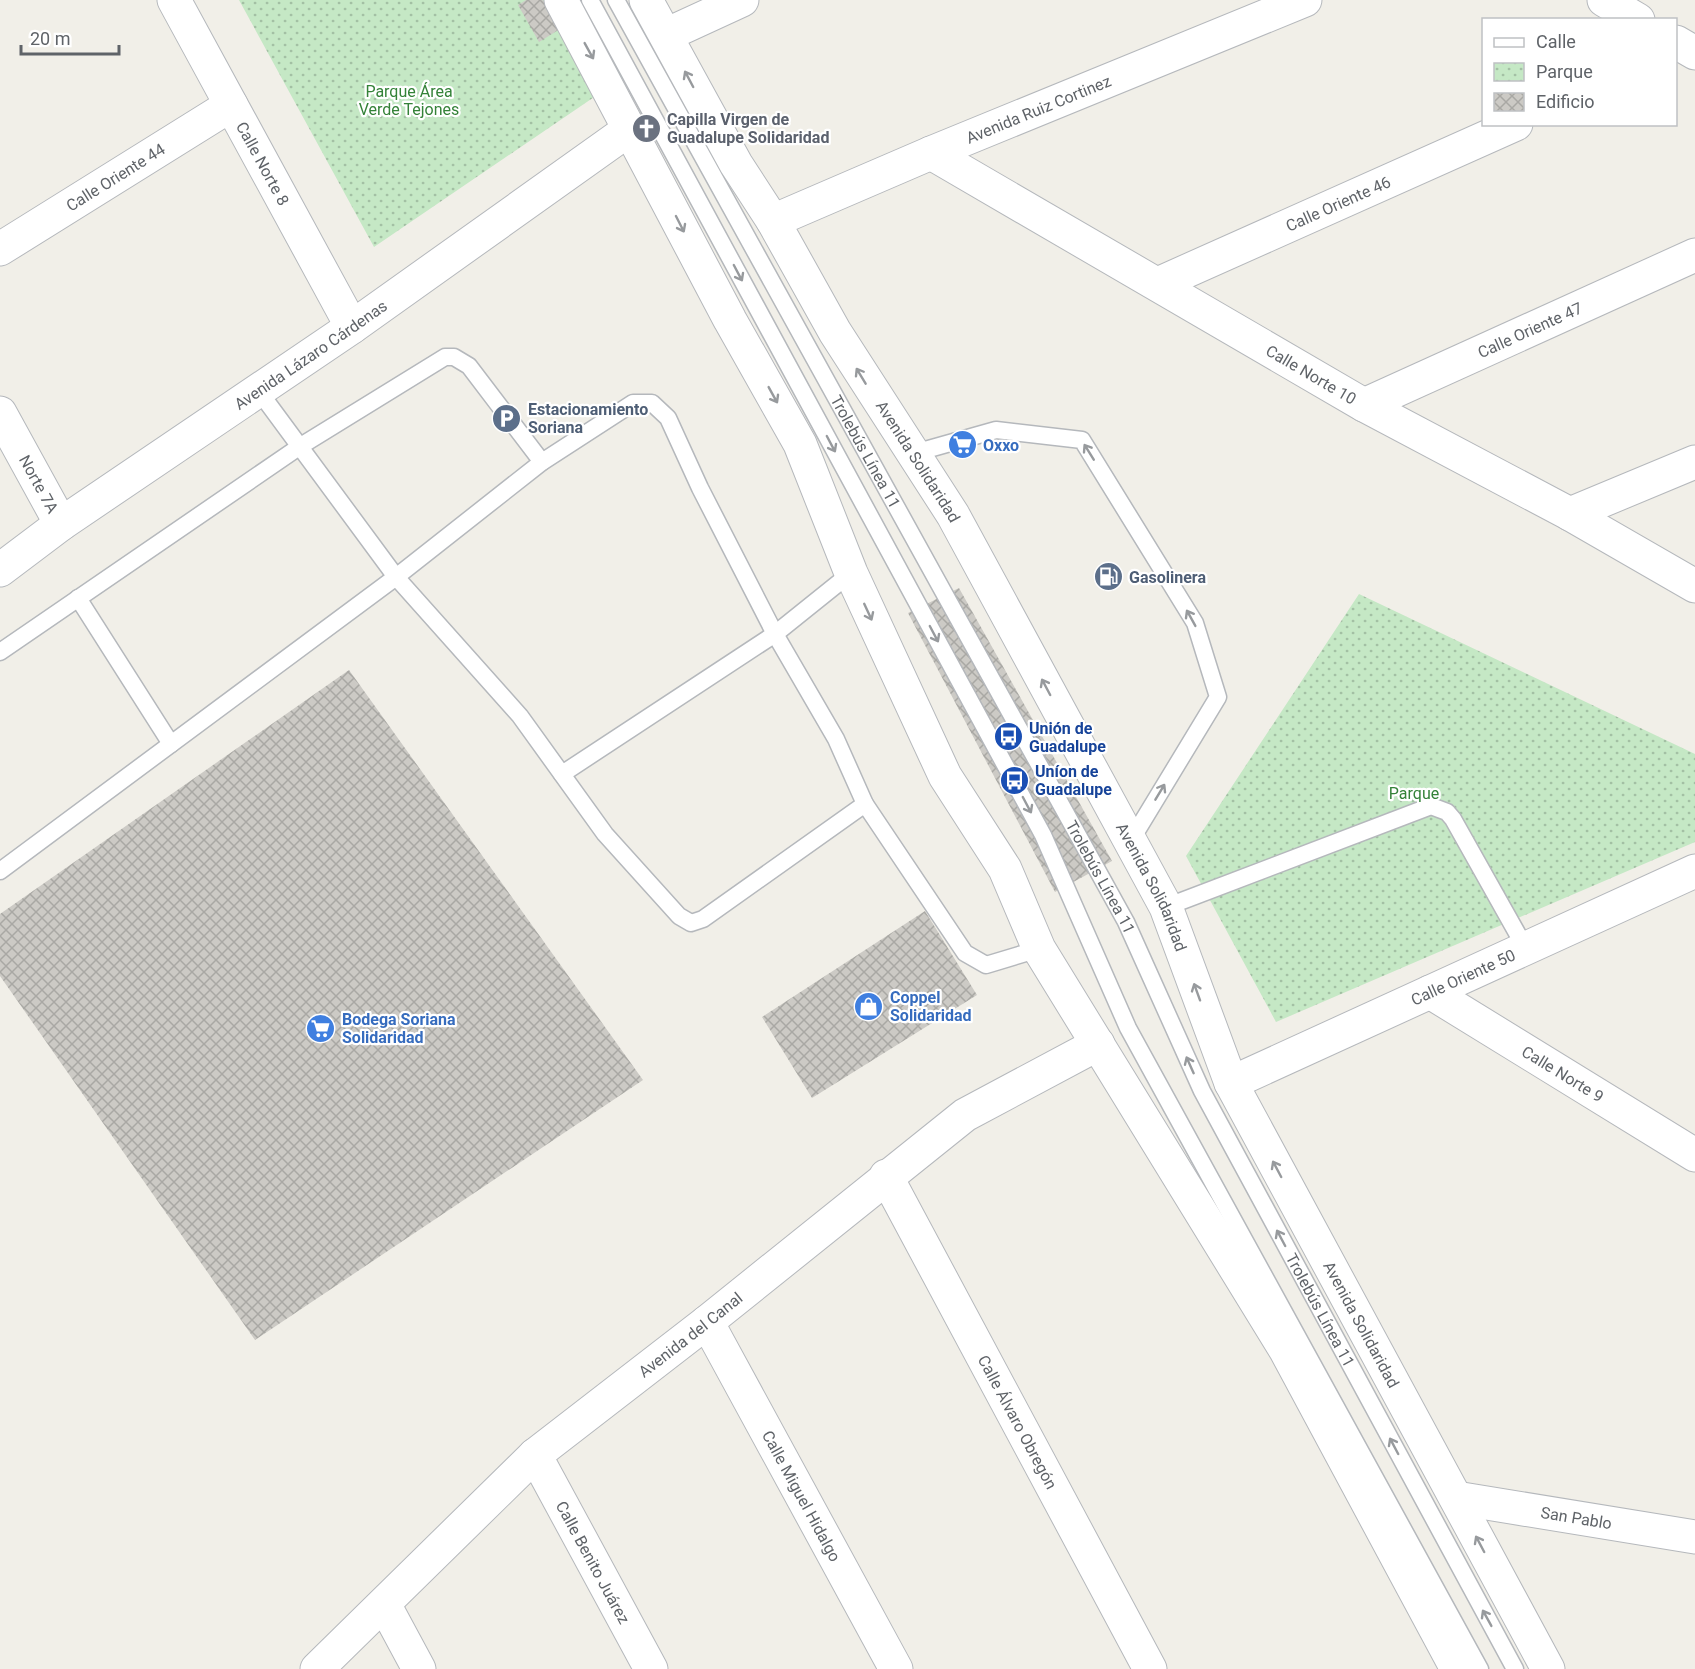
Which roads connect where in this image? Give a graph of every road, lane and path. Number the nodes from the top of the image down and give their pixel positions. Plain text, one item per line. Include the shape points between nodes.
1 (174, 0) edge
2 (561, 0) edge
3 (590, 0) edge
4 (616, 0) edge
5 (646, 0) edge
6 (742, 0) edge
7 (1305, 0) edge
8 (1604, 0) edge
9 (1635, 18) edge
10 (666, 35) junction
11 (231, 105) junction
12 (1512, 126) edge
13 (620, 136) dead end
14 (931, 153) junction
15 (773, 221) junction
16 (0, 249) edge
17 (1695, 255) edge
18 (1160, 284) junction
19 (352, 327) junction
20 (258, 390) junction
21 (1364, 405) junction
22 (0, 413) edge
23 (299, 447) junction
24 (911, 454) junction
25 (542, 462) junction
26 (1695, 462) edge
27 (1570, 514) junction
28 (61, 525) junction
29 (0, 570) edge
30 (850, 573) junction
31 (396, 577) junction
32 (1695, 586) edge
33 (78, 598) junction
34 (775, 634) junction
35 (0, 652) edge
36 (171, 744) junction
37 (562, 774) junction
38 (865, 804) junction
39 (1130, 842) junction
40 (0, 871) edge
41 (1695, 871) edge
42 (1166, 907) junction
43 (1040, 949) junction
44 (1526, 949) junction
45 (1430, 992) junction
46 (1098, 1044) junction
47 (1231, 1083) junction
48 (1695, 1124) edge
49 (1666, 1137) junction
50 (1695, 1155) edge
51 (886, 1176) junction
52 (707, 1322) junction
53 (535, 1455) junction
54 (1456, 1498) junction
55 (1695, 1537) edge
56 (384, 1604) junction
57 (317, 1669) edge
58 (419, 1669) edge
59 (651, 1669) edge
60 (896, 1669) edge
61 (1150, 1669) edge
62 (1457, 1669) edge
63 (1480, 1669) edge
64 (1515, 1669) edge
65 (1548, 1669) edge

1 - 11 street, Calle Norte 8
2 -> 30 street via 800,444
3 -> 63 lane, Trolebús Línea 11 via 1043,835 1128,1028
64 -> 4 lane, Trolebús Línea 11 via 1202,1091 1126,922
5 - 10 street, Avenida Solidaridad
6 - 10 street
7 - 14 street, Avenida Ruiz Cortinez
8 - 9 street
15 -> 10 street, Avenida Solidaridad via 736,164
11 - 16 street, Calle Oriente 44
11 - 19 street, Calle Norte 8
12 - 18 street, Calle Oriente 46
13 - 19 street, Avenida Lázaro Cárdenas
14 - 15 street, Avenida Ruiz Cortinez
14 - 18 street, Calle Norte 10
24 -> 15 street, Avenida Solidaridad via 835,332
17 - 21 street, Calle Oriente 47
18 - 21 street, Calle Norte 10
19 - 20 street, Avenida Lázaro Cárdenas
20 - 23 lane
20 - 28 street, Avenida Lázaro Cárdenas
21 - 27 street, Calle Norte 10
22 - 28 street, Norte 7A
23 - 25 lane via 436,361 454,357 469,366
23 - 31 lane
23 - 33 lane
39 -> 24 street, Avenida Solidaridad via 953,515
39 -> 24 lane via 1218,697 1195,623 1082,440 996,430
25 - 31 lane
25 - 34 lane via 633,403 652,403 668,418
26 - 27 street
27 - 32 street, Calle Norte 10
28 - 29 street, Avenida Lázaro Cárdenas
30 - 34 lane
30 -> 43 street via 945,776 1005,869
31 - 36 lane
31 - 37 lane via 520,716
33 - 35 lane
33 - 36 lane
34 - 37 lane
34 - 38 lane via 836,739
36 - 40 lane
37 - 38 lane via 605,834 679,916 691,923 703,919
38 - 43 lane via 965,953 986,965
39 - 42 street, Avenida Solidaridad
41 - 44 street, Calle Oriente 50
42 - 44 lane via 1431,806 1453,819
47 -> 42 street, Avenida Solidaridad
43 - 46 street
44 - 45 street, Calle Oriente 50
45 - 47 street, Calle Oriente 50
45 - 49 street, Calle Norte 9
46 - 51 street, Avenida del Canal via 965,1115
46 - 62 street via 1285,1349
54 -> 47 street, Avenida Solidaridad
48 - 49 street
49 - 50 street, Calle Norte 9
51 - 52 street, Avenida del Canal
51 - 61 street, Calle Álvaro Obregón
52 - 53 street, Avenida del Canal
52 - 60 street, Calle Miguel Hidalgo
53 - 56 street, Avenida del Canal
53 - 59 street, Calle Benito Juárez
54 - 55 street, San Pablo
65 -> 54 street, Avenida Solidaridad
56 - 57 street, Avenida del Canal
56 - 58 street

